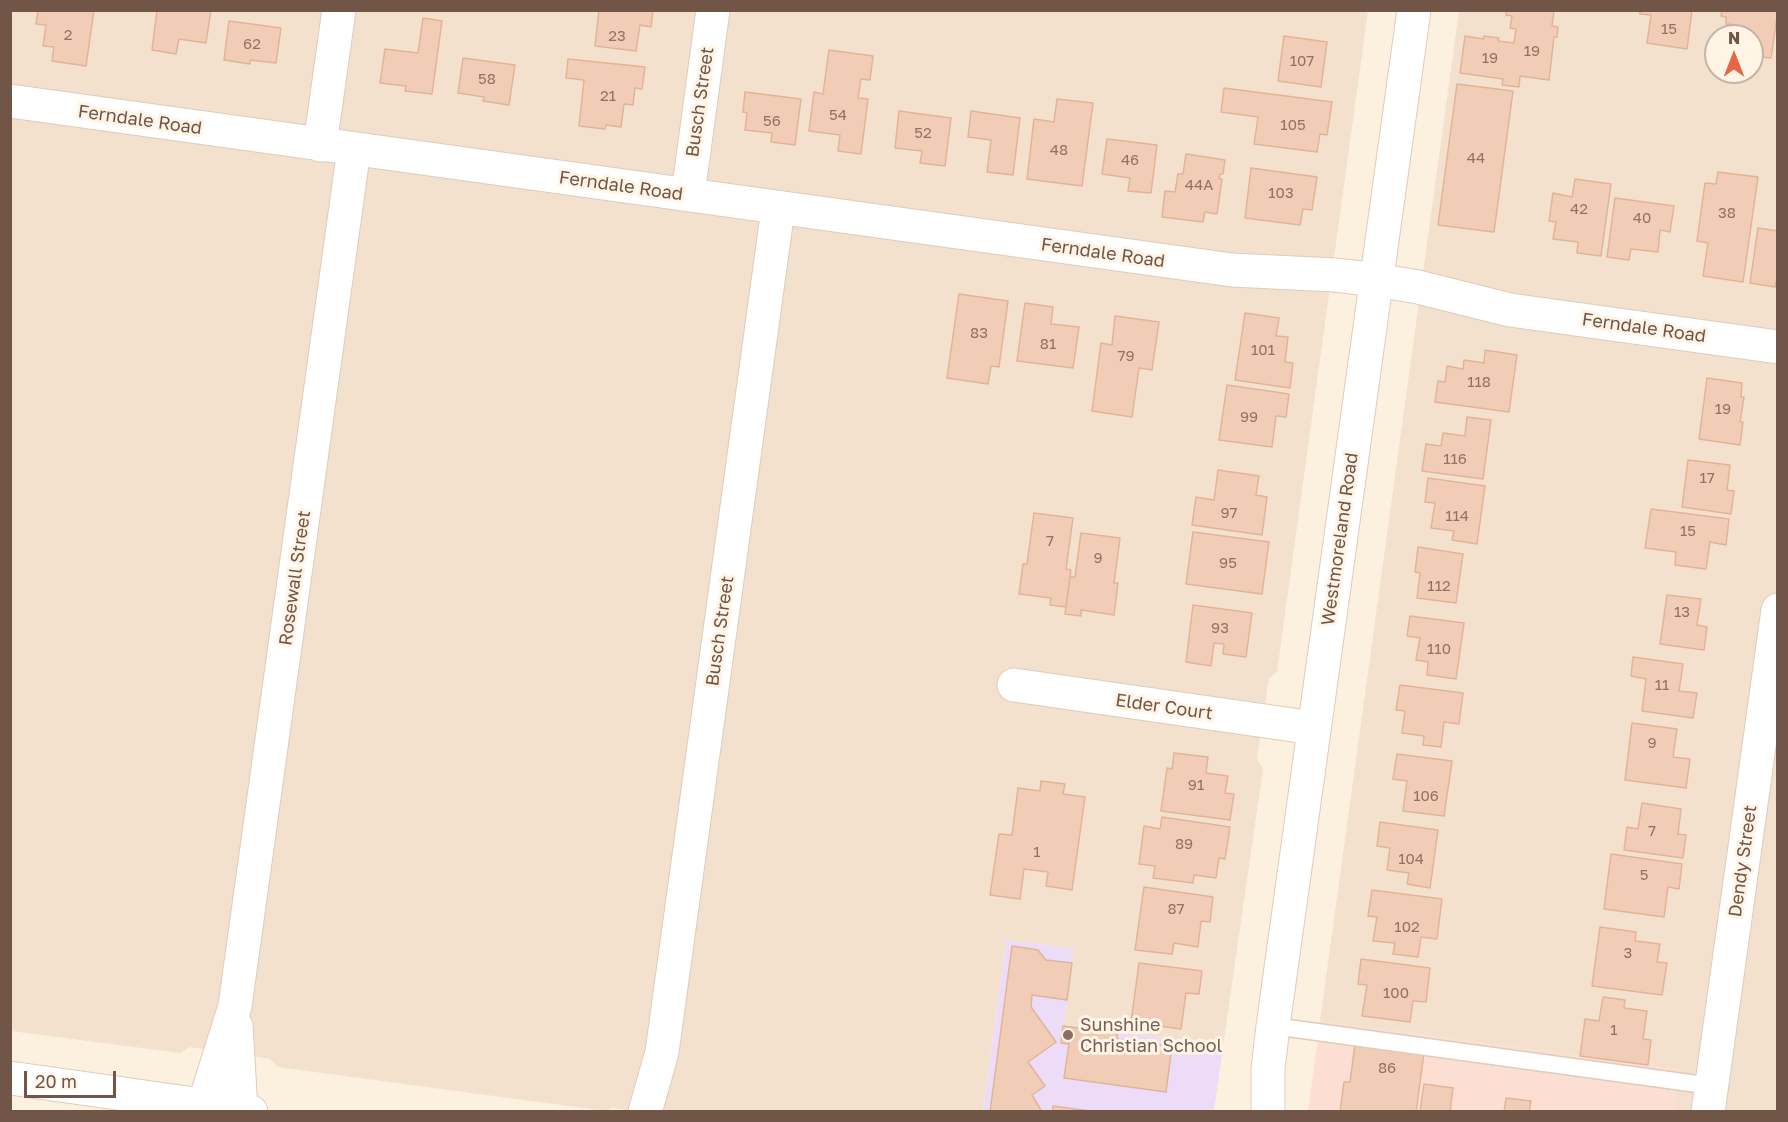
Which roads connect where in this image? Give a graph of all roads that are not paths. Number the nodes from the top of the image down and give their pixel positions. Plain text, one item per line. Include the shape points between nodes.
1 (339, 10) edge
2 (713, 10) edge
3 (1414, 10) edge
4 (10, 101) edge
5 (320, 145) junction
6 (354, 149) junction
7 (688, 195) junction
8 (778, 209) junction
9 (1375, 291) junction
10 (1778, 347) edge
11 (1778, 610) edge
12 (1014, 685) dead end
13 (1314, 728) junction
14 (235, 1006) junction
15 (1273, 1026) junction
16 (662, 1052) junction
17 (1268, 1069) junction
18 (10, 1078) edge
19 (1710, 1099) edge
20 (155, 1105) edge
21 (192, 1106) edge
22 (246, 1111) edge
23 (645, 1112) edge
24 (664, 1112) edge
25 (1257, 1112) edge
26 (1268, 1112) edge

1 - 5 street
2 - 7 street, Busch Street
3 - 9 street, Westmoreland Road
4 - 5 street, Ferndale Road
5 - 6 street, Ferndale Road
6 - 7 street, Ferndale Road
6 - 14 street, Rosewall Street
7 - 8 street, Ferndale Road
8 - 9 street, Ferndale Road via 1232,270 1332,296
8 - 16 street, Busch Street
9 - 10 street, Ferndale Road via 1415,308 1510,310
9 - 13 street, Westmoreland Road
11 - 19 street, Dendy Street
12 - 13 street, Elder Court
13 - 15 street, Westmoreland Road
14 - 21 street, Rosewall Street
14 - 22 street, Rosewall Street
15 - 17 street, Westmoreland Road
15 - 19 lane
16 - 23 street, Busch Street
16 - 24 street, Busch Street
17 - 25 street
17 - 26 street
18 - 20 street
20 - 21 street
21 - 22 street

